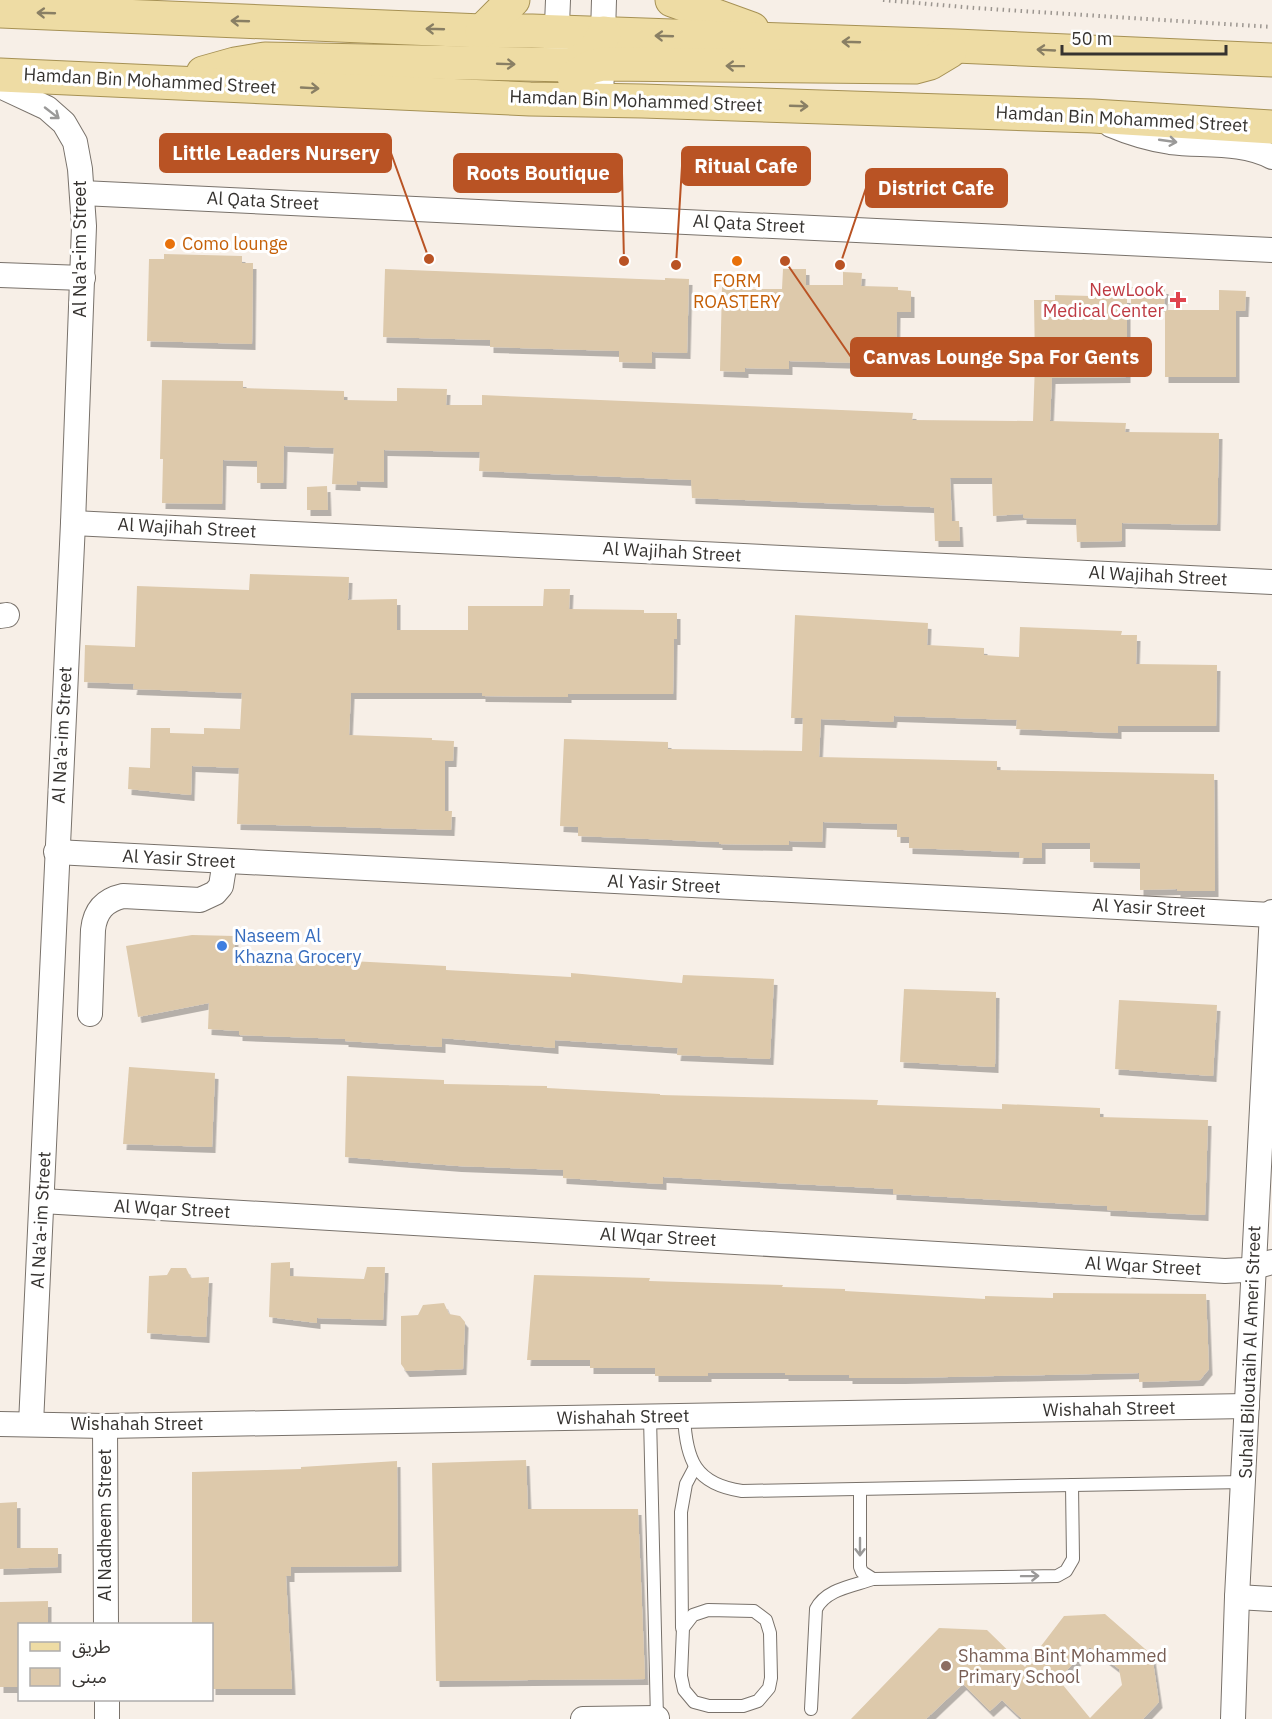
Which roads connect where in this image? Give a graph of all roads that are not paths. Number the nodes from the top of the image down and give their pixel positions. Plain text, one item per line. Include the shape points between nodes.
1 (513, 0) edge
2 (558, 0) edge
3 (604, 0) edge
4 (672, 0) edge
5 (0, 11) edge
6 (482, 31) junction
7 (557, 32) junction
8 (785, 40) junction
9 (956, 46) junction
10 (604, 49) junction
11 (1272, 60) edge
12 (555, 66) junction
13 (0, 75) edge
14 (178, 82) junction
15 (0, 86) edge
16 (554, 99) junction
17 (601, 100) junction
18 (1093, 116) junction
19 (1272, 127) edge
20 (1272, 157) edge
21 (82, 193) junction
22 (1272, 250) edge
23 (0, 275) edge
24 (82, 278) junction
25 (73, 522) junction
26 (1272, 582) edge
27 (56, 852) junction
28 (225, 861) junction
29 (1272, 914) edge
30 (90, 1014) dead end
31 (42, 1201) junction
32 (1262, 1264) edge
33 (1247, 1406) junction
34 (684, 1416) junction
35 (650, 1417) junction
36 (0, 1424) edge
37 (31, 1424) junction
38 (105, 1426) junction
39 (695, 1467) junction
40 (1244, 1482) junction
41 (1072, 1485) junction
42 (860, 1489) junction
43 (873, 1579) junction
44 (1237, 1597) junction
45 (1272, 1599) edge
46 (106, 1623) edge
47 (682, 1636) junction
48 (107, 1701) edge
49 (812, 1709) dead end
50 (657, 1718) edge
51 (107, 1719) edge
52 (583, 1719) edge
53 (1233, 1719) edge

1 - 6 main road
2 - 7 street
3 - 10 street
4 - 8 main road
6 -> 5 main road
6 - 7 main road
7 - 10 main road
7 - 12 street
9 -> 8 main road
8 -> 10 main road
9 -> 10 main road via 915,67
11 -> 9 main road
10 - 12 main road via 583,61
10 - 16 main road
10 - 17 street
14 -> 12 main road via 206,71 265,59
12 - 16 street
13 - 14 main road, Hamdan Bin Mohammed Street
14 -> 16 main road, Hamdan Bin Mohammed Street
15 -> 21 street, Al Na'a-im Street via 47,108 64,123 75,142
16 - 17 main road, Hamdan Bin Mohammed Street
17 -> 18 main road, Hamdan Bin Mohammed Street
18 - 19 main road, Hamdan Bin Mohammed Street
18 -> 20 street via 1149,138 1254,149
21 - 22 street, Al Qata Street
21 - 24 street, Al Na'a-im Street
23 - 24 street
24 - 25 street, Al Na'a-im Street
25 - 26 street, Al Wajihah Street
25 - 27 street, Al Na'a-im Street
27 - 28 street, Al Yasir Street
27 - 31 street, Al Na'a-im Street
28 - 29 street, Al Yasir Street
28 - 30 street via 221,886 208,897 192,901 123,896 114,898 99,911 93,930
29 - 32 street, Suhail Biloutaih Al Ameri Street
31 - 32 street, Al Wqar Street via 1225,1271
31 - 37 street, Al Na'a-im Street
32 - 33 street, Suhail Biloutaih Al Ameri Street
33 - 34 street, Wishahah Street
33 - 40 street, Suhail Biloutaih Al Ameri Street
34 - 35 street, Wishahah Street
34 - 39 lane via 688,1454
35 - 38 street, Wishahah Street
35 - 50 lane
36 - 37 street, Wishahah Street
37 - 38 street, Wishahah Street
38 - 46 street, Al Nadheem Street
39 - 42 lane via 708,1480 742,1491
39 - 47 lane via 684,1491 681,1512
40 - 41 lane
40 - 44 street, Suhail Biloutaih Al Ameri Street
41 - 42 lane
43 -> 41 lane via 1057,1576 1066,1571 1073,1559
42 -> 43 lane via 860,1567
43 - 49 lane via 832,1593 816,1609
44 - 45 street
44 - 53 street, Suhail Biloutaih Al Ameri Street
47 - 47 lane via 682,1683 694,1702 743,1706 764,1695 771,1678 770,1634 760,1615 754,1611 700,1611 687,1620
48 - 51 street
50 - 52 street

